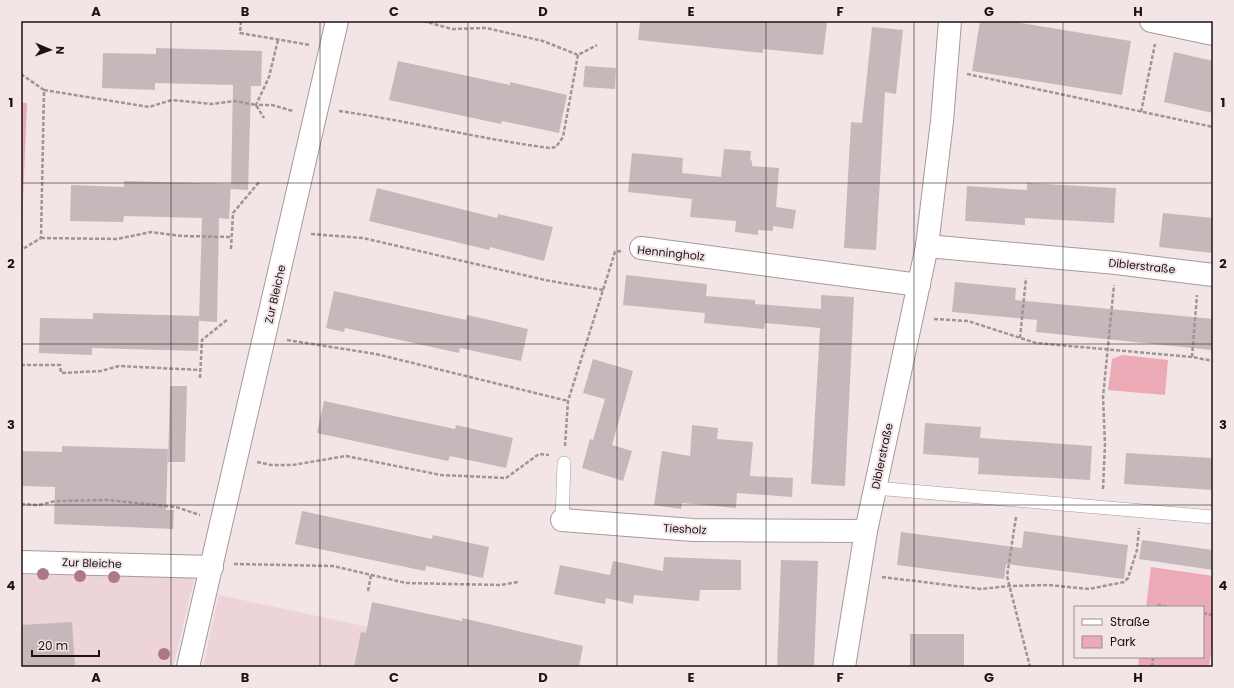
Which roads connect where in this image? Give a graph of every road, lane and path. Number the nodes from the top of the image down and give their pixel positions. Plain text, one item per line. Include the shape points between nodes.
1 (241, 21) edge
2 (337, 21) edge
3 (423, 21) edge
4 (950, 21) edge
5 (1155, 22) edge
6 (1213, 34) edge
7 (278, 40) junction
8 (597, 45) dead end
9 (331, 49) junction
10 (578, 55) junction
11 (946, 70) junction
12 (21, 74) edge
13 (44, 90) junction
14 (256, 105) junction
15 (308, 111) junction
16 (1141, 112) junction
17 (264, 118) dead end
18 (1213, 127) edge
19 (260, 181) dead end
20 (289, 233) junction
21 (232, 237) junction
22 (41, 238) junction
23 (927, 246) junction
24 (641, 248) joint
25 (231, 249) dead end
26 (21, 250) edge
27 (1028, 255) junction
28 (1116, 263) junction
29 (1206, 274) edge
30 (919, 285) junction
31 (603, 290) junction
32 (912, 317) junction
33 (228, 318) dead end
34 (265, 336) junction
35 (1020, 338) junction
36 (1109, 350) junction
37 (1192, 357) junction
38 (1213, 361) edge
39 (21, 364) edge
40 (200, 370) junction
41 (200, 378) dead end
42 (568, 401) junction
43 (237, 459) junction
44 (564, 460) junction
45 (875, 488) junction
46 (1018, 501) junction
47 (21, 504) edge
48 (1102, 508) junction
49 (1140, 511) junction
50 (1213, 517) edge
51 (562, 520) joint
52 (222, 521) junction
53 (866, 531) junction
54 (21, 562) edge
55 (212, 567) junction
56 (859, 574) junction
57 (371, 575) junction
58 (518, 582) dead end
59 (1009, 586) junction
60 (368, 590) dead end
61 (188, 667) edge
62 (844, 667) edge
63 (1030, 667) edge

1 - 7 path via 240,33
2 - 9 street, Zur Bleiche
3 - 10 path via 452,29 486,28 543,41
4 - 11 street, Diblerstraße
5 - 6 street
5 - 16 path
7 - 9 path
7 - 14 path via 270,77
8 - 10 path
9 - 15 street, Zur Bleiche
10 - 15 path via 563,137 556,147 500,142 412,123
11 - 16 path
11 - 23 street, Diblerstraße
12 - 13 path
13 - 14 path via 149,107 172,100
13 - 22 path
14 - 15 path
14 - 17 path
15 - 20 street, Zur Bleiche
16 - 18 path
19 - 21 path via 233,213
20 - 31 path via 363,238 537,278
20 - 34 street, Zur Bleiche
21 - 22 path via 182,236 151,232 117,239
21 - 25 path
22 - 26 path
23 - 27 street, Diblerstraße
23 - 30 street, Diblerstraße
24 - 30 street, Henningholz
24 - 31 path, Henningholz via 615,252
27 - 28 street, Diblerstraße
27 - 35 path
28 - 29 street, Diblerstraße
28 - 36 path
29 - 37 path
30 - 32 street, Diblerstraße
31 - 42 path, Henningholz
32 - 35 path via 968,321
32 - 45 street, Diblerstraße
33 - 40 path via 202,340
34 - 42 path via 376,354
34 - 43 street, Zur Bleiche
35 - 36 path via 1036,343
36 - 37 path
36 - 48 path via 1103,396 1105,444
37 - 38 path
39 - 40 path via 60,365 61,373 70,374 101,372 119,366
40 - 41 path
42 - 44 path, Henningholz
43 - 44 path via 271,465 293,465 346,456 441,475 506,478 539,454
43 - 52 street, Zur Bleiche
44 - 51 lane, Tiesholz
45 - 46 lane
45 - 53 street, Diblerstraße
46 - 48 lane
46 - 59 path via 1008,576
47 - 52 path via 39,506 56,501 108,500 176,507
48 - 49 lane
49 - 50 lane
49 - 59 path via 1137,550 1128,578 1124,582 1090,589 1048,585
51 - 53 street, Tiesholz via 693,530
52 - 55 street, Zur Bleiche
53 - 56 street, Diblerstraße
54 - 55 street, Zur Bleiche
55 - 57 path via 241,564 333,566
55 - 61 street, Zur Bleiche
56 - 59 path via 970,589
56 - 62 street, Diblerstraße
57 - 58 path via 406,583 501,585
57 - 60 path
59 - 63 path

